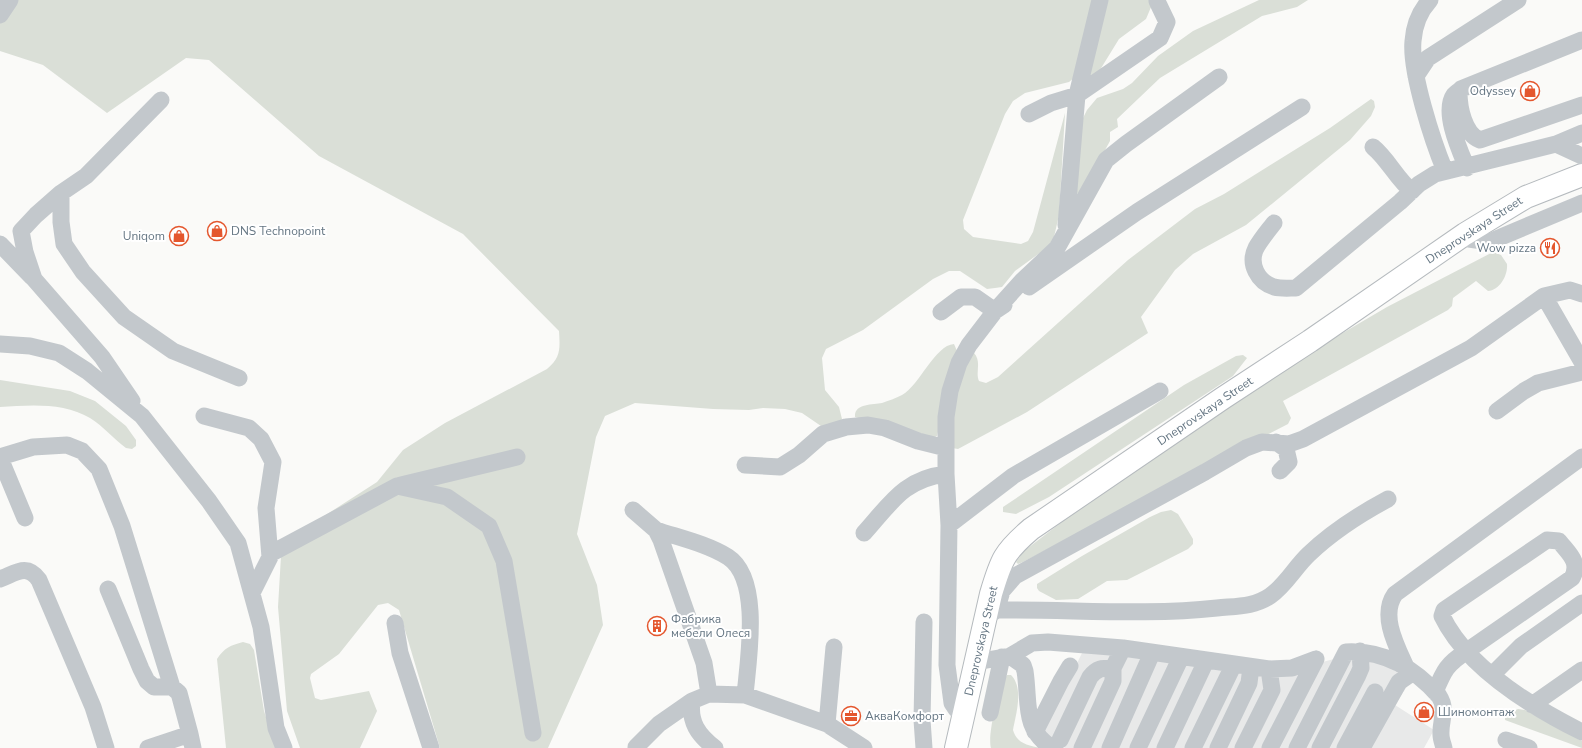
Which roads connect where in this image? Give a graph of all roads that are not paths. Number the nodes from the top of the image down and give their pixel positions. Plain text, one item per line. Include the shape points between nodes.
1 (10, 0) edge
2 (1100, 0) edge
3 (1430, 0) edge
4 (1518, 0) edge
5 (1157, 1) dead end
6 (0, 15) edge
7 (1582, 40) edge
8 (1416, 76) junction
9 (1220, 77) dead end
10 (1459, 91) junction
11 (1077, 95) junction
12 (161, 100) dead end
13 (1582, 104) edge
14 (1302, 107) dead end
15 (1029, 114) dead end
16 (1582, 133) edge
17 (1556, 144) junction
18 (1373, 146) dead end
19 (1582, 156) edge
20 (1467, 168) junction
21 (1445, 171) junction
22 (1582, 175) edge
23 (1412, 191) junction
24 (61, 193) junction
25 (1582, 203) edge
26 (1274, 222) dead end
27 (1065, 231) junction
28 (1465, 234) junction
29 (0, 244) edge
30 (34, 279) junction
31 (1582, 294) edge
32 (1544, 296) junction
33 (994, 311) junction
34 (941, 312) dead end
35 (0, 344) edge
36 (1582, 362) edge
37 (1582, 372) edge
38 (239, 378) dead end
39 (1160, 391) dead end
40 (1497, 411) dead end
41 (142, 416) junction
42 (204, 416) dead end
43 (1276, 442) junction
44 (946, 448) junction
45 (517, 457) dead end
46 (1582, 457) edge
47 (0, 458) edge
48 (745, 465) dead end
49 (1280, 471) dead end
50 (946, 474) junction
51 (397, 486) junction
52 (1388, 499) dead end
53 (633, 510) dead end
54 (25, 518) dead end
55 (949, 525) junction
56 (656, 530) junction
57 (864, 532) dead end
58 (270, 554) junction
59 (0, 579) edge
60 (108, 589) dead end
61 (252, 593) junction
62 (1582, 603) edge
63 (991, 613) junction
64 (924, 622) dead end
65 (395, 623) dead end
66 (834, 647) dead end
67 (1123, 648) junction
68 (1360, 651) junction
69 (1467, 651) junction
70 (1152, 652) junction
71 (1006, 657) junction
72 (1181, 657) junction
73 (1206, 661) junction
74 (976, 662) junction
75 (1070, 666) dead end
76 (1233, 666) junction
77 (1251, 667) junction
78 (1113, 668) junction
79 (1268, 669) junction
80 (1409, 670) junction
81 (1582, 670) edge
82 (1492, 675) junction
83 (172, 687) junction
84 (1374, 692) dead end
85 (1435, 692) junction
86 (709, 694) junction
87 (745, 695) junction
88 (692, 701) junction
89 (1532, 706) junction
90 (964, 713) junction
91 (990, 713) dead end
92 (828, 724) junction
93 (1035, 732) junction
94 (1582, 732) edge
95 (533, 733) dead end
96 (1506, 740) dead end
97 (191, 741) edge
98 (1056, 744) edge
99 (636, 747) dead end
100 (106, 748) edge
101 (148, 748) edge
102 (284, 748) edge
103 (431, 748) edge
104 (715, 748) edge
105 (864, 748) edge
106 (924, 748) edge
107 (956, 748) edge
108 (1082, 748) edge
109 (1110, 748) edge
110 (1138, 748) edge
111 (1165, 748) edge
112 (1193, 748) edge
113 (1218, 748) edge
114 (1243, 748) edge
115 (1270, 748) edge
116 (1297, 748) edge
117 (1320, 748) edge
118 (1345, 748) edge
119 (1362, 748) edge
120 (1444, 748) edge
121 (1529, 748) edge

1 - 6 street
2 - 11 street
3 - 8 street via 1416,24 1412,42
4 - 8 street via 1428,58
5 - 11 street via 1167,22 1160,38
7 - 10 street
8 - 21 street
9 - 27 street via 1106,160
10 - 13 street via 1467,129 1474,138 1480,140
10 - 20 street via 1454,96 1451,123
11 - 15 street via 1051,103
11 - 27 street
12 - 24 street via 86,176
14 - 33 street via 1137,212
16 - 17 street
17 - 19 street
17 - 20 street
18 - 23 street
20 - 21 street
21 - 23 street via 1435,174
22 - 28 main road, Dneprovskaya Street via 1526,197
23 - 26 street via 1296,288 1273,287 1262,281 1254,267 1256,248
24 - 30 street via 22,231 24,252
24 - 38 street via 64,244 83,272 124,317 173,351
25 - 28 street via 1489,242 1469,240
27 - 33 street via 1057,248 1022,280
28 - 63 main road, Dneprovskaya Street via 1031,529 1012,546 998,570
29 - 30 street
30 - 41 street via 102,357
31 - 32 street via 1570,290
32 - 36 street
32 - 43 street via 1471,348 1303,440 1290,444
33 - 34 street via 975,297 961,297
33 - 44 street via 959,363 950,391 946,417
35 - 41 street via 30,346 59,353 87,371
37 - 40 street via 1538,383
39 - 55 street via 1013,476
41 - 61 street via 209,501 238,543
42 - 58 street via 249,428 262,439 271,455 273,462 266,508
43 - 49 street via 1286,449 1289,462
43 - 63 street via 1262,442 1246,448 1015,576 1002,591
44 - 48 street via 868,425 846,427 823,434 799,455 780,467
44 - 50 street
45 - 51 street
46 - 80 street via 1395,594 1389,602 1390,623 1396,646
47 - 54 street
47 - 83 street via 33,447 67,445 82,451 99,469 122,526
50 - 55 street
50 - 57 street via 929,476 907,487
51 - 58 street
51 - 95 street via 447,497 489,526 504,561
52 - 63 street via 1366,511 1308,554 1282,586 1270,596 1253,604 1184,612
53 - 56 street
55 - 90 street via 947,678 952,703 956,709
56 - 86 street via 704,663
56 - 87 street via 704,546 729,558 740,568 749,593 750,635
58 - 61 street
59 - 100 street via 24,570 33,572 39,580 93,707
60 - 83 street via 147,681 154,687
61 - 102 street via 261,627 276,728
62 - 82 street via 1521,646
63 - 74 main road, Dneprovskaya Street
64 - 106 street
65 - 103 street via 400,653
66 - 92 street
67 - 70 street
67 - 71 street via 1037,642
67 - 78 street
68 - 80 street via 1392,659
68 - 116 street via 1346,652
68 - 117 street via 1361,668
69 - 69 street via 1446,624 1442,616 1444,610 1547,540 1559,541 1576,562 1572,578
69 - 82 street
69 - 85 street via 1448,664
70 - 72 street
70 - 109 street
71 - 74 street
71 - 91 street
71 - 93 street via 1023,665 1030,721
72 - 73 street
72 - 110 street
73 - 76 street
73 - 111 street
74 - 90 main road, Dneprovskaya Street
75 - 93 street
76 - 77 street
76 - 112 street
77 - 79 street
77 - 113 street via 1249,683
78 - 98 street via 1095,670
78 - 108 street via 1113,680
79 - 114 street via 1272,690
79 - 115 street via 1292,668 1316,659
80 - 85 street
80 - 119 street via 1399,682
81 - 89 street
82 - 89 street
83 - 97 street via 179,693
84 - 118 street
85 - 120 street via 1443,703 1441,735
86 - 87 street
86 - 88 street
87 - 92 street
88 - 99 street via 659,724
88 - 104 street via 690,713 694,726
89 - 94 street
90 - 107 main road, Dneprovskaya Street
92 - 105 street
93 - 98 street via 1040,740
96 - 121 street
97 - 101 street

